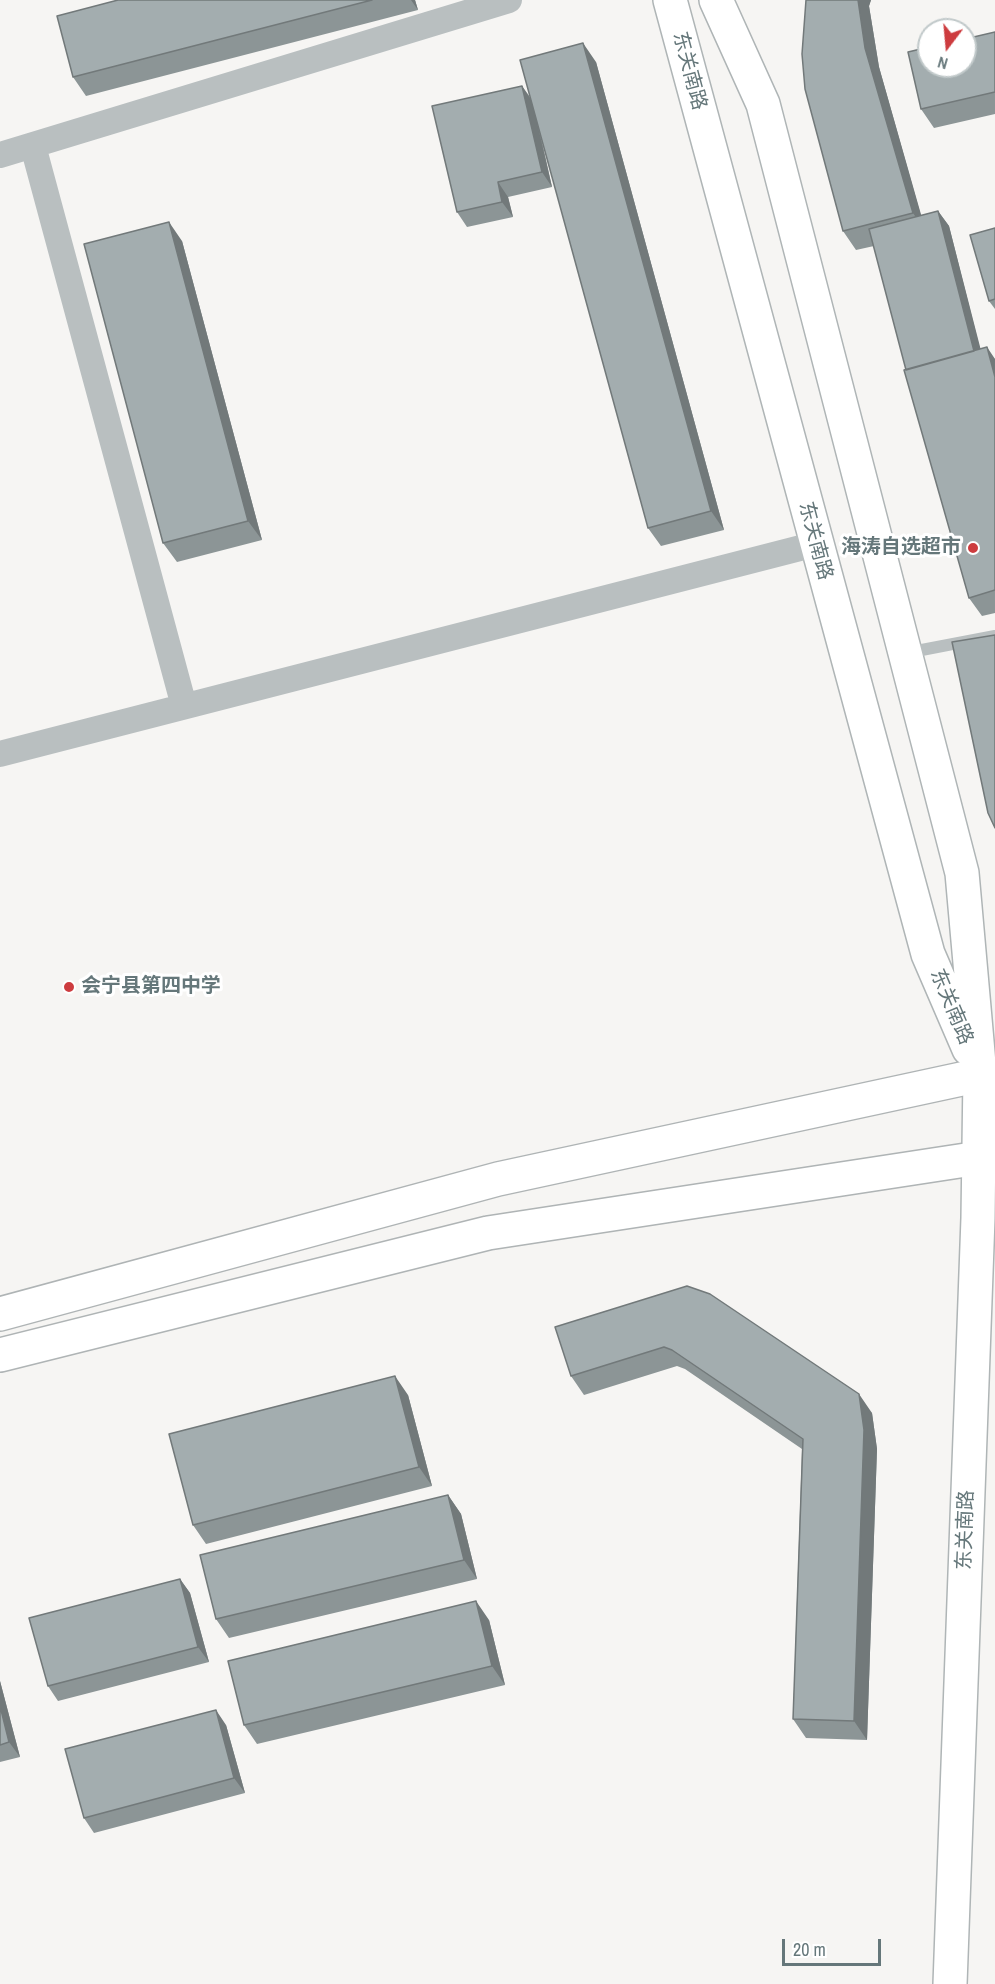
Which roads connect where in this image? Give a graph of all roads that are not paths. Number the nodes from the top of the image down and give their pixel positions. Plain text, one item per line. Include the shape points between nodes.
1 (509, 0) edge
2 (670, 0) edge
3 (716, 0) edge
4 (33, 146) junction
5 (0, 155) edge
6 (816, 544) junction
7 (995, 636) edge
8 (904, 653) junction
9 (184, 706) junction
10 (0, 754) edge
11 (988, 1075) edge
12 (987, 1158) edge
13 (0, 1314) edge
14 (0, 1354) edge
15 (950, 1984) edge

1 - 4 street
2 - 6 main road, 东关南路
3 - 8 main road, 东关南路 via 763,104
4 - 5 street
4 - 9 street
6 - 9 street
6 - 11 main road, 东关南路 via 928,954
7 - 8 lane
8 - 11 main road, 东关南路 via 962,873
9 - 10 street
11 - 12 main road, 东关南路
11 - 13 main road via 498,1179
12 - 14 main road via 488,1233
12 - 15 main road, 东关南路

